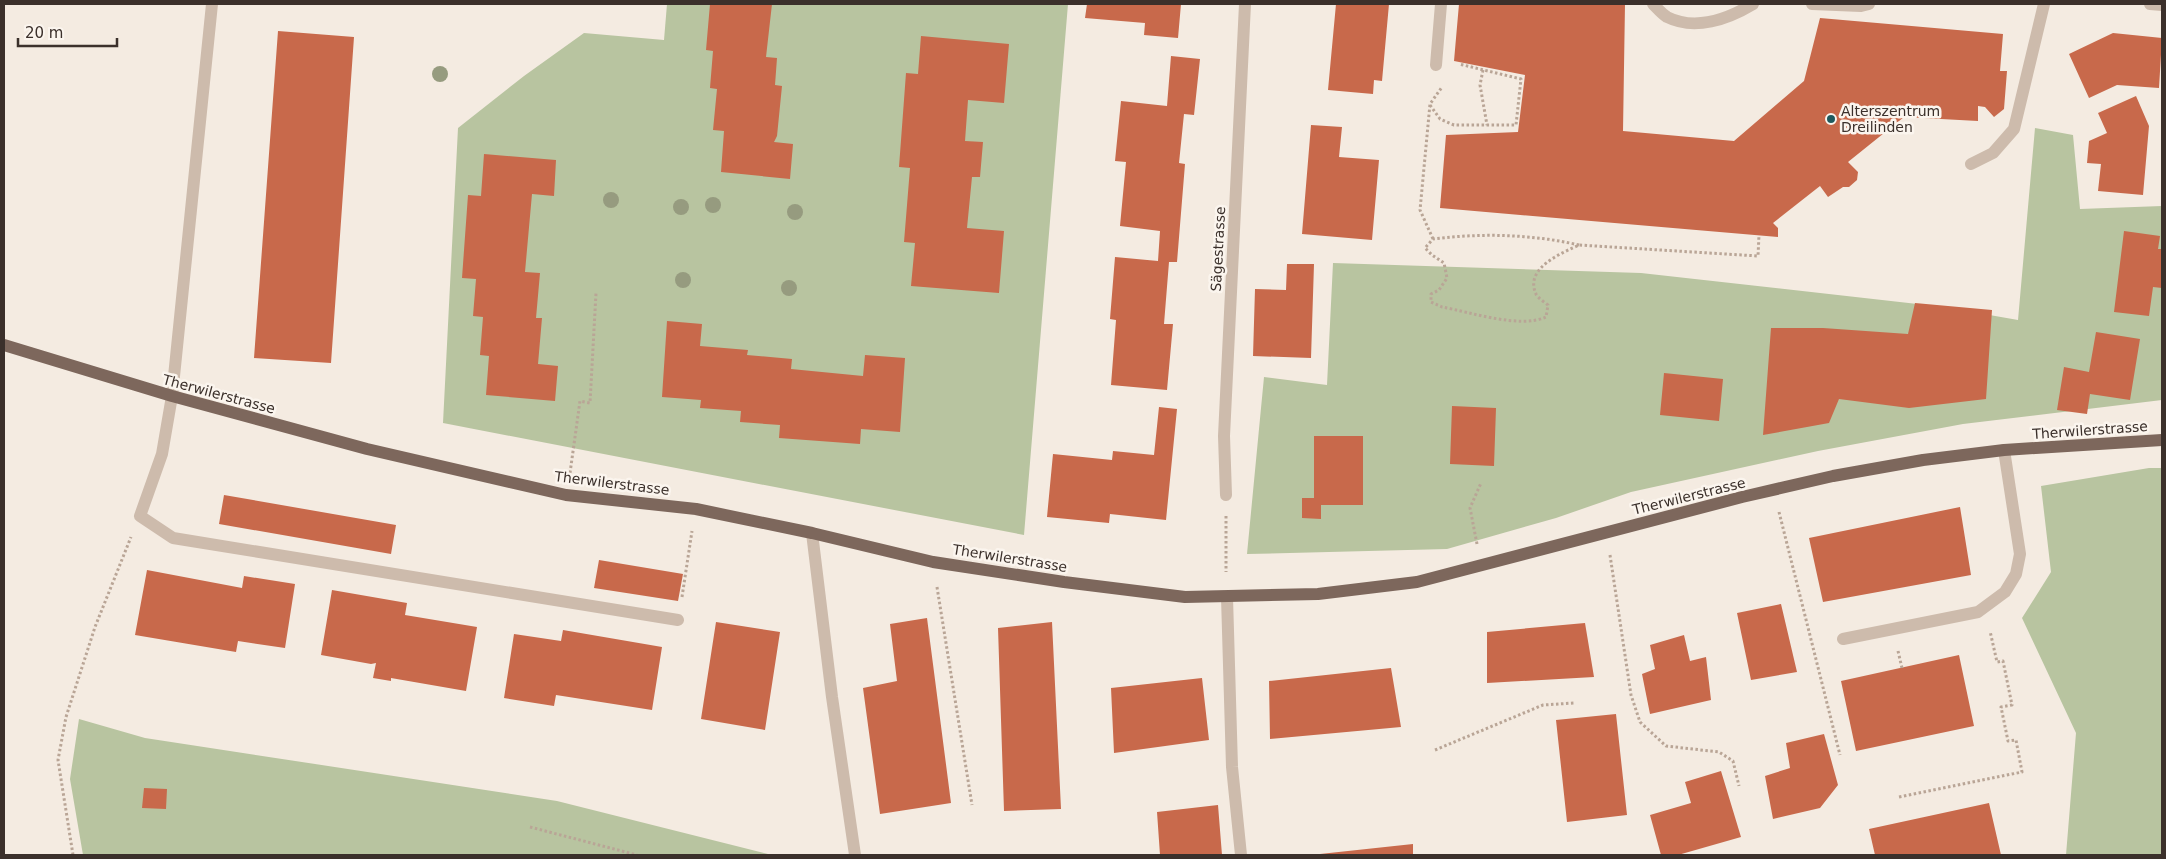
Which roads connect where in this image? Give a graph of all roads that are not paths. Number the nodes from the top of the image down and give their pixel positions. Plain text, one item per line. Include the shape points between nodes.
1 (212, 4) edge
2 (1244, 4) edge
3 (1441, 4) edge
4 (1653, 4) edge
5 (1753, 4) edge
6 (1812, 4) edge
7 (1869, 4) edge
8 (2044, 4) edge
9 (2150, 4) edge
10 (2162, 5) edge
11 (1436, 65) dead end
12 (1971, 164) dead end
13 (4, 345) edge
14 (172, 396) junction
15 (2162, 440) edge
16 (2004, 450) junction
17 (1226, 495) road end
18 (812, 533) junction
19 (1227, 597) junction
20 (678, 620) road end
21 (1843, 639) dead end
22 (855, 855) edge
23 (1241, 855) edge

1 - 14 street
2 - 17 street, Sägestrasse via 1224,436
3 - 11 street
4 - 5 street via 1666,17 1689,24 1710,22
6 - 7 street
8 - 12 street via 2014,129 1993,153
9 - 10 street
13 - 14 main road, Therwilerstrasse
14 - 18 main road, Therwilerstrasse via 367,449 566,495 696,509
14 - 20 street via 162,454 140,516 173,538
15 - 16 main road, Therwilerstrasse
16 - 19 main road, Therwilerstrasse via 1833,476 1417,582 1327,593
16 - 21 street via 2020,554 2016,574 2005,592 1978,612
18 - 19 main road, Therwilerstrasse via 933,562 1185,597
18 - 22 street
19 - 23 street via 1232,767

